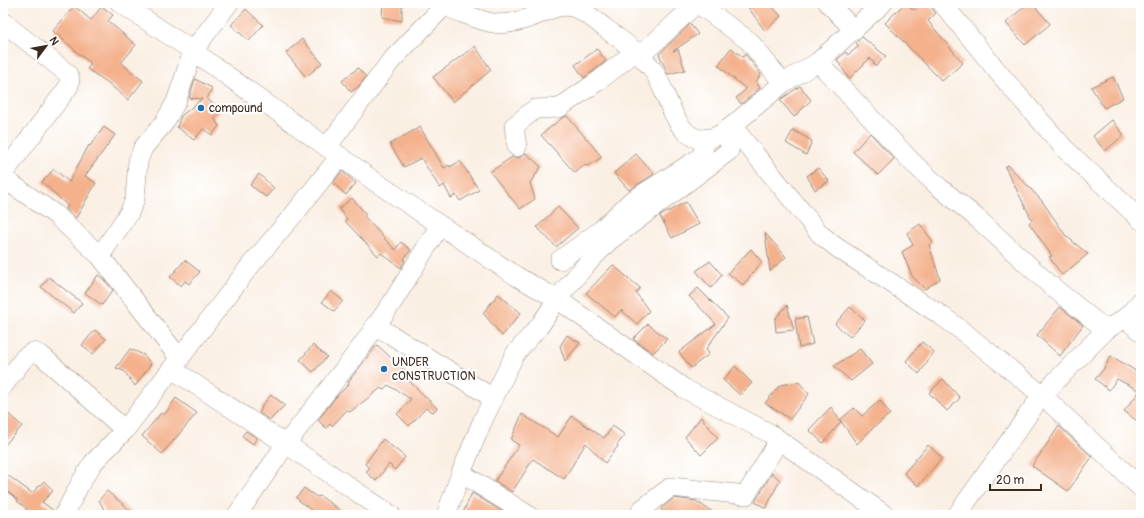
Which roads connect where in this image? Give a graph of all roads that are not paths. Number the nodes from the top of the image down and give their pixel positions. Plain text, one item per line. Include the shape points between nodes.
1 (120, 3) edge
2 (228, 3) edge
3 (828, 3) edge
4 (883, 3) edge
5 (942, 3) edge
6 (442, 4) edge
7 (556, 5) edge
8 (3, 22) edge
9 (854, 30) junction
10 (193, 51) junction
11 (638, 53) junction
12 (818, 62) junction
13 (783, 83) junction
14 (732, 126) junction
15 (707, 138) junction
16 (517, 147) dead end
17 (333, 151) junction
18 (3, 174) edge
19 (3, 178) edge
20 (1141, 220) edge
21 (440, 225) junction
22 (100, 256) junction
23 (560, 260) dead end
24 (557, 299) junction
25 (1141, 301) edge
26 (1125, 318) junction
27 (375, 325) junction
28 (1106, 330) junction
29 (1141, 332) edge
30 (176, 364) junction
31 (3, 386) edge
32 (1042, 395) junction
33 (493, 398) junction
34 (125, 430) junction
35 (779, 440) junction
36 (286, 444) junction
37 (461, 473) junction
38 (1141, 488) edge
39 (64, 515) edge
40 (237, 515) edge
41 (391, 515) edge
42 (446, 515) edge
43 (528, 515) edge
44 (646, 515) edge
45 (885, 515) edge
46 (957, 515) edge

1 - 10 street
2 - 10 street
3 - 9 street
4 - 9 street
5 - 20 street via 1065,149
6 - 7 street via 488,23 506,24 526,19
6 - 17 street via 390,62
7 - 11 street via 571,7 585,13
8 - 18 street via 67,73 70,79 69,86
9 - 12 street
10 - 17 street
10 - 22 street via 176,102 164,123 143,148 138,161 135,198 129,214
11 - 13 street via 697,3 749,41
11 - 15 street via 654,71 685,133 695,138
11 - 16 street via 559,108 535,108 514,126
12 - 13 street
12 - 28 street via 912,162 1050,285
13 - 14 street
14 - 15 street via 719,135
14 - 24 street via 729,151 609,241
14 - 32 street via 820,234 942,316
15 - 23 street via 701,157 630,202 601,230
17 - 21 street
17 - 30 street via 295,213 250,266
19 - 22 street via 56,215
21 - 24 street via 516,276
21 - 27 street via 392,303
22 - 30 street
24 - 33 street via 541,324 515,354
24 - 35 street via 685,389
25 - 26 street
26 - 28 street
26 - 29 street
27 - 33 street
27 - 36 street
28 - 32 street
30 - 34 street
30 - 36 street
31 - 34 street via 25,357 33,352 41,355
32 - 38 street
32 - 46 street
33 - 37 street
34 - 39 street via 93,463
35 - 44 street via 746,495 671,487 641,510
35 - 45 street
36 - 40 street
36 - 41 street
37 - 42 street
37 - 43 street

